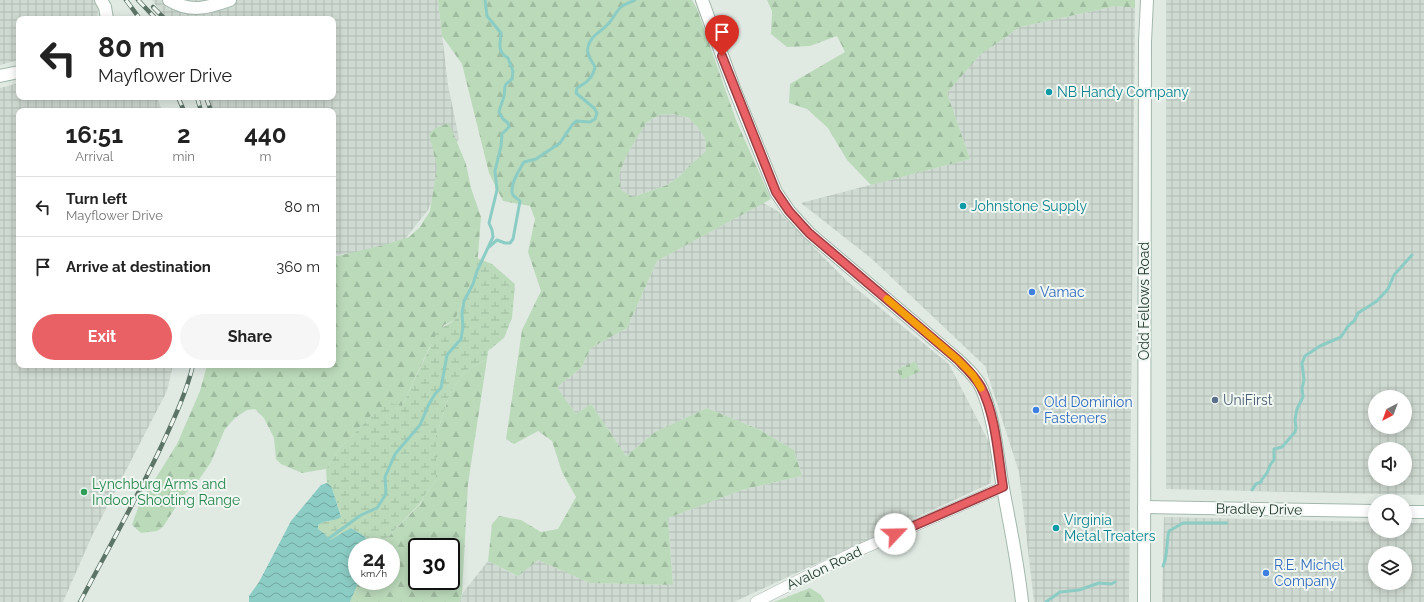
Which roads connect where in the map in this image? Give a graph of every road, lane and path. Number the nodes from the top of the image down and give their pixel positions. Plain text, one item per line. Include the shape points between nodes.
1 (101, 0) edge
2 (169, 0) edge
3 (230, 0) edge
4 (702, 0) edge
5 (1146, 0) edge
6 (106, 16) edge
7 (16, 73) edge
8 (0, 76) edge
9 (1003, 487) junction
10 (1144, 507) junction
11 (1368, 511) edge
12 (1412, 512) edge
13 (1424, 512) edge
14 (756, 602) edge
15 (1022, 602) edge
16 (1144, 602) edge

1 - 6 street
2 - 3 street via 193,9
4 - 9 street via 776,192 809,233 973,375 988,407
5 - 10 street, Odd Fellows Road
7 - 8 street
9 - 14 street, Avalon Road via 855,552
9 - 15 street
10 - 11 street, Bradley Drive
10 - 16 street, Odd Fellows Road
12 - 13 street

